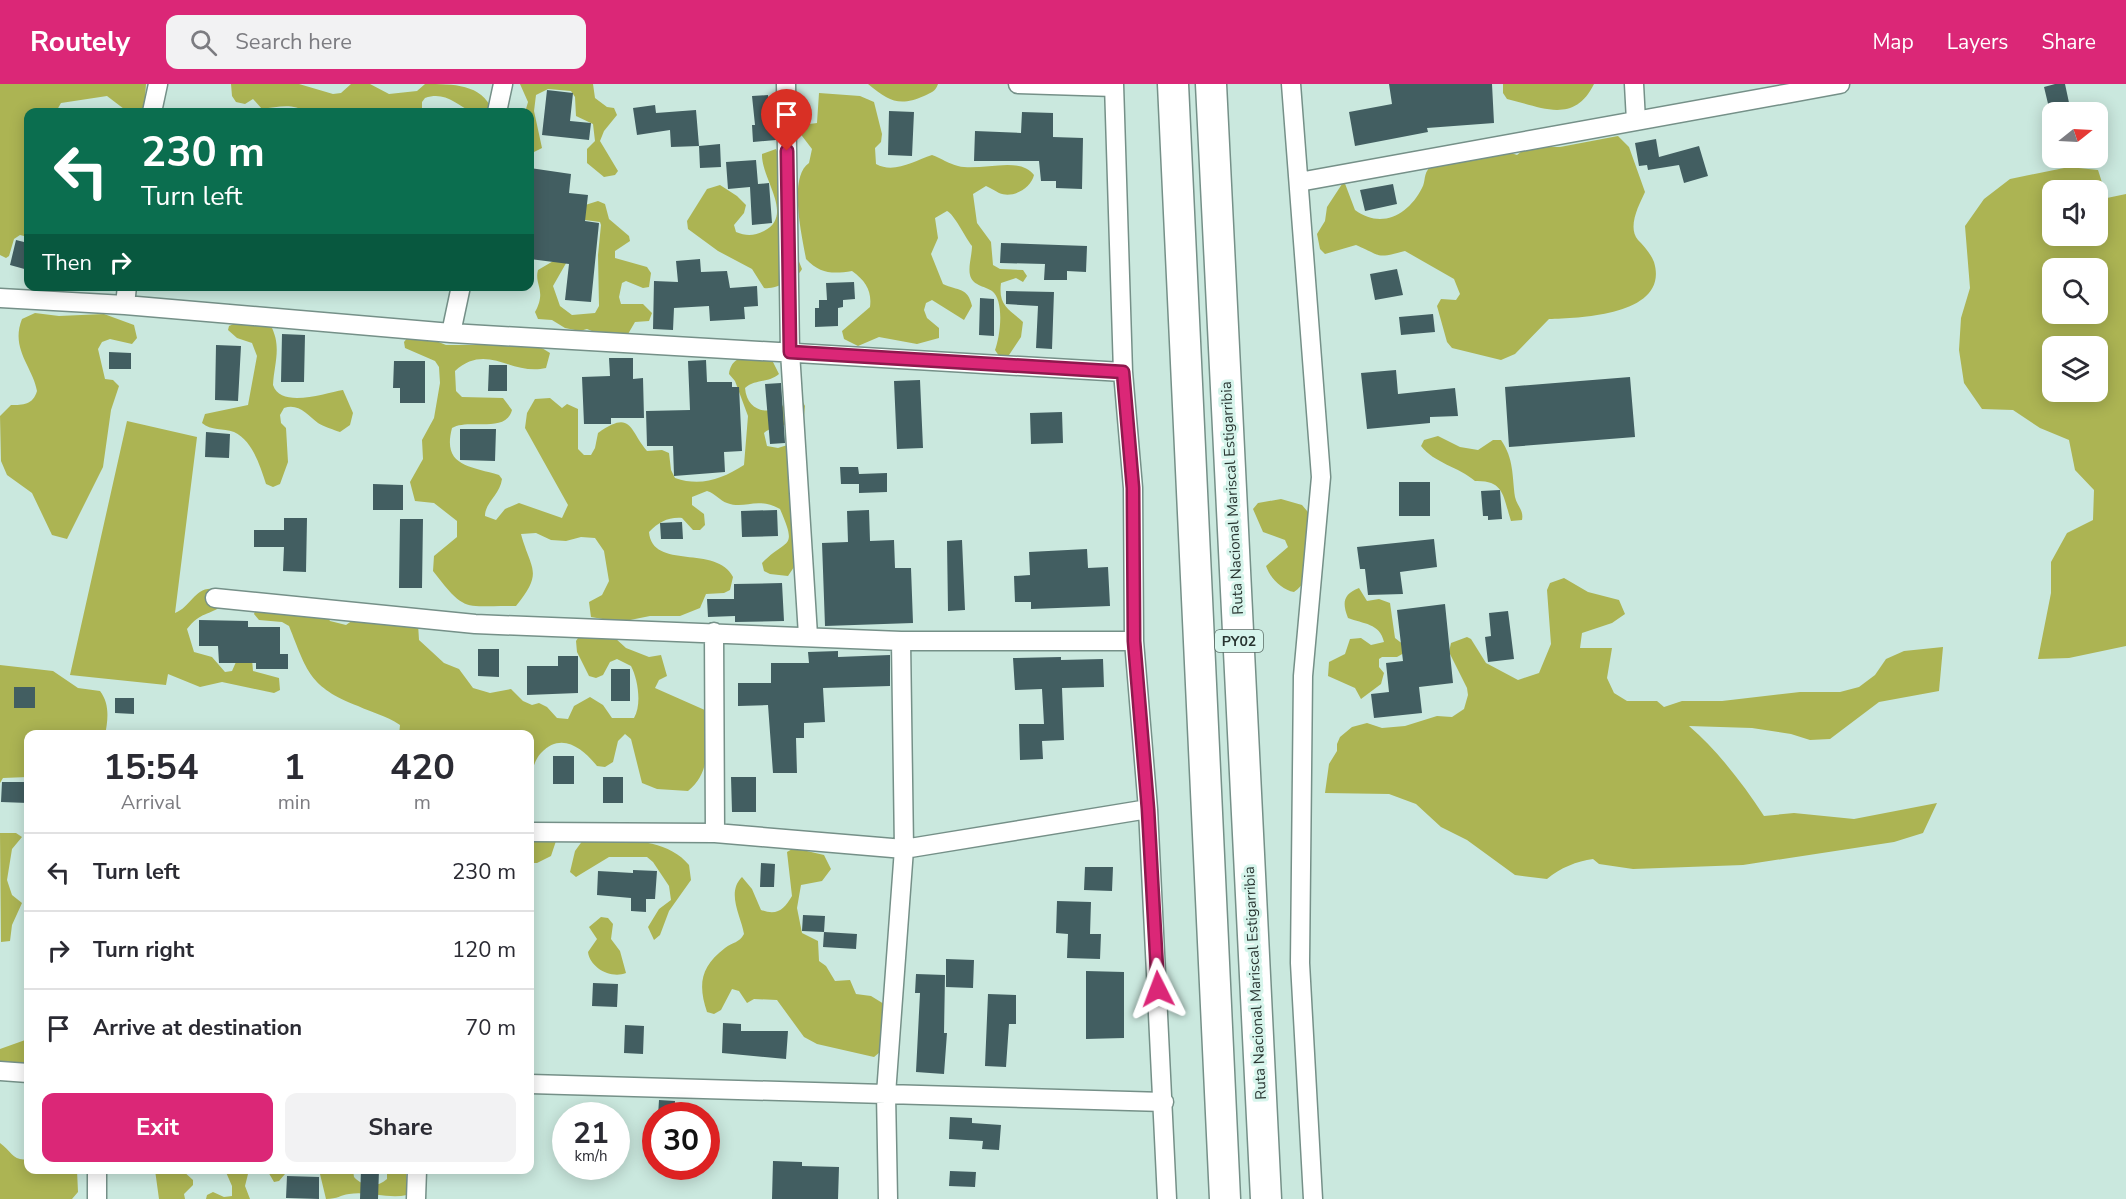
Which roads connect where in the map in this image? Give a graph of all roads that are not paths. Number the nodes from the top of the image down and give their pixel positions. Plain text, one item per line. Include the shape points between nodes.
1 (158, 84) edge
2 (503, 84) edge
3 (786, 84) edge
4 (1018, 84) edge
5 (1173, 84) edge
6 (1211, 84) edge
7 (1291, 84) edge
8 (1634, 84) edge
9 (1840, 84) edge
10 (1114, 86) edge
11 (153, 108) edge
12 (498, 108) edge
13 (1636, 121) junction
14 (1299, 182) junction
15 (126, 291) edge
16 (460, 291) edge
17 (0, 298) edge
18 (125, 305) junction
19 (451, 333) junction
20 (790, 352) junction
21 (1123, 372) junction
22 (215, 598) dead end
23 (714, 632) junction
24 (808, 635) junction
25 (901, 640) junction
26 (1134, 641) junction
27 (1148, 809) junction
28 (534, 832) edge
29 (715, 833) junction
30 (904, 849) junction
31 (0, 1071) edge
32 (24, 1073) edge
33 (534, 1084) edge
34 (886, 1094) junction
35 (1164, 1102) junction
36 (97, 1174) edge
37 (417, 1174) edge
38 (97, 1199) edge
39 (416, 1199) edge
40 (888, 1199) edge
41 (1167, 1199) edge
42 (1225, 1199) edge
43 (1266, 1199) edge
44 (1313, 1199) edge

1 - 11 street
2 - 12 street
3 - 20 street
4 - 10 street
5 - 42 highway, PY02
6 - 43 highway, Ruta Nacional Mariscal Estigarribia / PY02
7 - 14 street
8 - 13 street
9 - 13 street
10 - 21 street
13 - 14 street
14 - 44 street via 1321,477 1302,700 1300,963
15 - 18 street
16 - 19 street
17 - 18 street
18 - 19 street
19 - 20 street
20 - 21 street
20 - 24 street
21 - 26 street via 1133,488
22 - 23 street via 475,624
23 - 24 street
23 - 29 street
24 - 25 street
25 - 26 street
25 - 30 street
26 - 27 street
27 - 30 street
27 - 35 street
28 - 29 street
29 - 30 street
30 - 34 street
31 - 32 street
33 - 34 street
34 - 35 street
34 - 40 street
35 - 41 street
36 - 38 street
37 - 39 street

